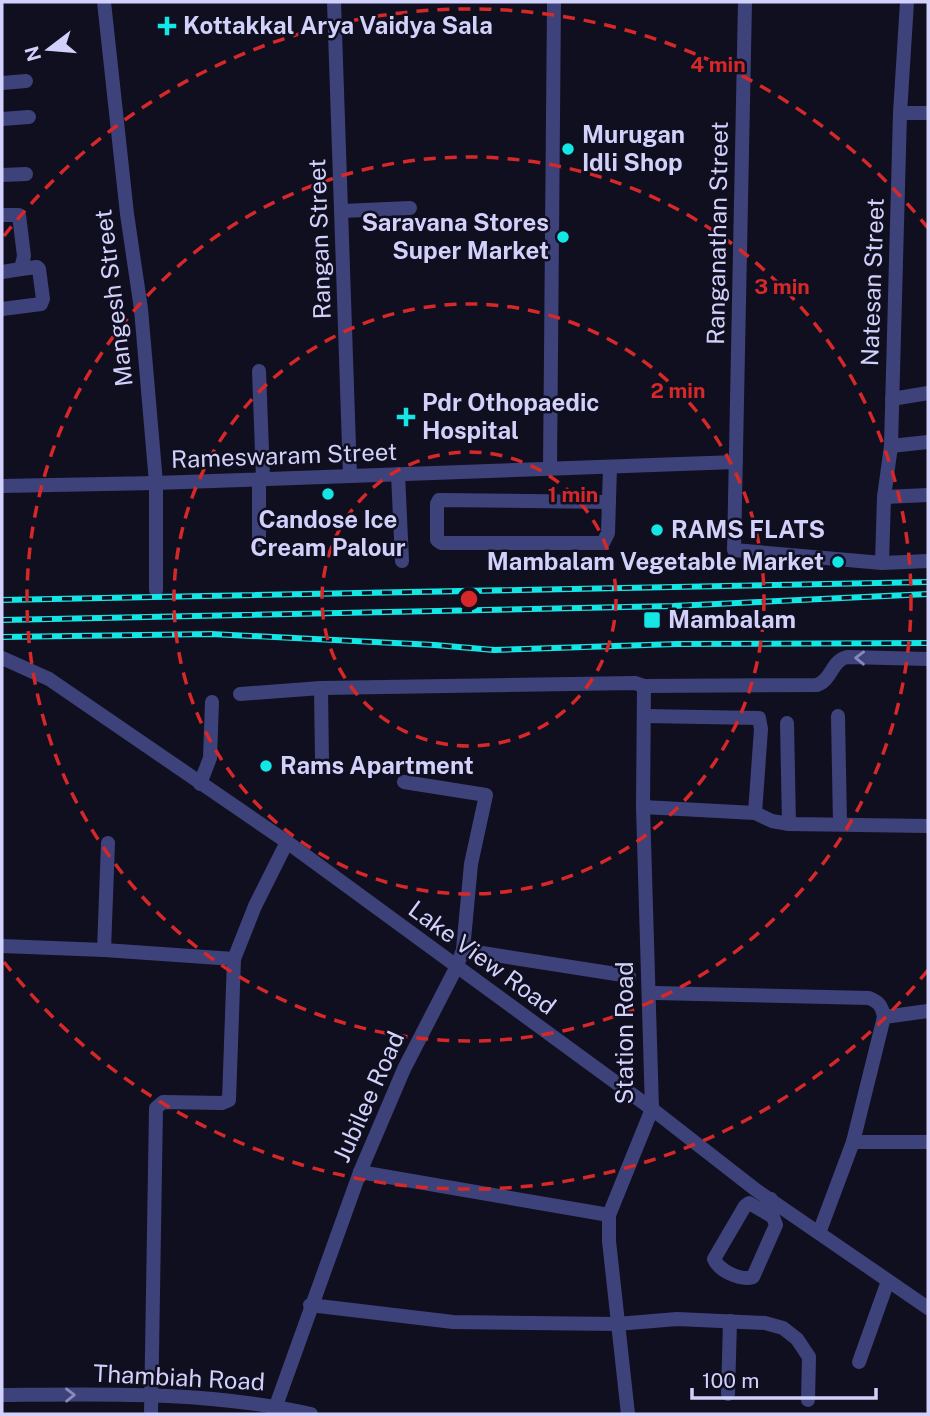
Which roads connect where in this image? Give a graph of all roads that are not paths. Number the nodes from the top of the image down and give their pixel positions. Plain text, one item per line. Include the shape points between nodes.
1 (104, 2) edge
2 (334, 2) edge
3 (554, 2) edge
4 (745, 2) edge
5 (906, 2) edge
6 (26, 81) dead end
7 (2, 83) edge
8 (900, 113) junction
9 (928, 113) edge
10 (29, 117) dead end
11 (2, 119) edge
12 (2, 174) edge
13 (26, 174) dead end
14 (410, 208) dead end
15 (342, 211) junction
16 (2, 215) edge
17 (21, 269) junction
18 (2, 272) edge
19 (2, 309) edge
20 (259, 371) dead end
21 (928, 393) edge
22 (892, 399) junction
23 (928, 442) edge
24 (891, 446) junction
25 (736, 462) junction
26 (610, 467) junction
27 (550, 469) junction
28 (398, 474) junction
29 (350, 475) junction
30 (261, 479) junction
31 (156, 483) junction
32 (2, 486) edge
33 (928, 495) edge
34 (884, 497) junction
35 (609, 502) junction
36 (260, 540) dead end
37 (402, 561) dead end
38 (928, 561) edge
39 (882, 563) junction
40 (156, 590) dead end
41 (2, 658) edge
42 (928, 659) edge
43 (644, 686) junction
44 (321, 688) junction
45 (240, 694) dead end
46 (212, 702) dead end
47 (644, 716) junction
48 (838, 716) dead end
49 (787, 723) dead end
50 (321, 761) dead end
51 (404, 782) dead end
52 (200, 784) junction
53 (643, 807) junction
54 (755, 813) junction
55 (789, 824) junction
56 (841, 824) junction
57 (928, 826) edge
58 (287, 842) junction
59 (108, 843) dead end
60 (2, 946) edge
61 (104, 950) junction
62 (463, 950) junction
63 (234, 959) junction
64 (456, 968) junction
65 (629, 976) dead end
66 (655, 993) dead end
67 (928, 1011) edge
68 (884, 1017) junction
69 (652, 1109) junction
70 (853, 1142) junction
71 (928, 1142) edge
72 (360, 1172) junction
73 (753, 1197) junction
74 (767, 1205) junction
75 (609, 1215) junction
76 (819, 1233) junction
77 (888, 1281) junction
78 (310, 1305) junction
79 (928, 1308) edge
80 (730, 1321) junction
81 (617, 1324) junction
82 (859, 1362) dead end
83 (150, 1394) junction
84 (728, 1394) dead end
85 (2, 1395) edge
86 (808, 1400) dead end
87 (274, 1410) edge
88 (151, 1414) edge
89 (311, 1414) edge
90 (628, 1414) edge

1 - 31 street, Mangesh Street via 141,309
2 - 15 street, Rangan Street
3 - 27 street
4 - 25 street, Ranganathan Street
5 - 8 street, Natesan Street
6 - 7 street
8 - 9 street
8 - 22 street, Natesan Street
10 - 11 street
12 - 13 street
14 - 15 street
15 - 29 street, Rangan Street
16 - 17 street via 19,215
17 - 18 street
17 - 19 street via 39,269 41,304
20 - 30 street
21 - 22 street
22 - 24 street, Natesan Street
23 - 24 street
24 - 34 street, Natesan Street
25 - 26 street, Rameswaram Street
25 - 39 street, Ranganathan Street via 734,550
26 - 27 street, Rameswaram Street
26 - 35 street
27 - 28 street, Rameswaram Street
28 - 29 street, Rameswaram Street
28 - 37 street
29 - 30 street, Rameswaram Street
30 - 31 street, Rameswaram Street
30 - 36 street
31 - 32 street, Rameswaram Street
31 - 40 street, Mangesh Street
33 - 34 street
34 - 39 street, Natesan Street
35 - 35 street via 603,543 437,540 439,500
38 - 39 street
41 - 52 street, Lake View Road via 49,679
42 -> 43 street via 847,657 836,662 827,679 817,685
43 - 44 street
43 - 47 street, Station Road
44 - 45 street
44 - 50 street
46 - 52 street via 210,758
47 - 53 street, Station Road
47 - 54 street via 759,718
48 - 56 street
49 - 55 street
51 - 62 street, Jubilee Road via 486,795 471,864
52 - 58 street, Lake View Road
53 - 54 street
53 - 69 street, Station Road
54 - 55 street
55 - 56 street
56 - 57 street
58 - 63 street
58 - 64 street, Lake View Road
59 - 61 street
60 - 61 street
61 - 63 street
62 - 64 street, Jubilee Road
62 - 65 street
63 - 83 street via 229,1100 159,1104 156,1108
64 - 69 street, Lake View Road
64 - 72 street, Jubilee Road via 404,1069
66 - 68 street via 869,998 883,1008
67 - 68 street
68 - 70 street
69 - 73 street, Lake View Road
69 - 75 street, Station Road
70 - 71 street
70 - 76 street
72 - 75 street
72 - 78 street, Jubilee Road
73 - 74 street, Lake View Road
73 - 74 street via 714,1259 719,1267 746,1279 753,1277 776,1225
74 - 76 street, Lake View Road
75 - 81 street, Station Road
76 - 77 street, Lake View Road
77 - 79 street, Lake View Road
77 - 82 street
78 - 81 street via 453,1322
78 - 87 street, Jubilee Road
80 - 81 street
80 - 84 street
80 - 86 street via 765,1323 783,1328 797,1339 809,1357
81 - 90 street, Station Road
85 -> 83 street, Thambiah Road
83 - 87 street, Thambiah Road
83 - 88 street
87 - 89 street, Thambiah Road

